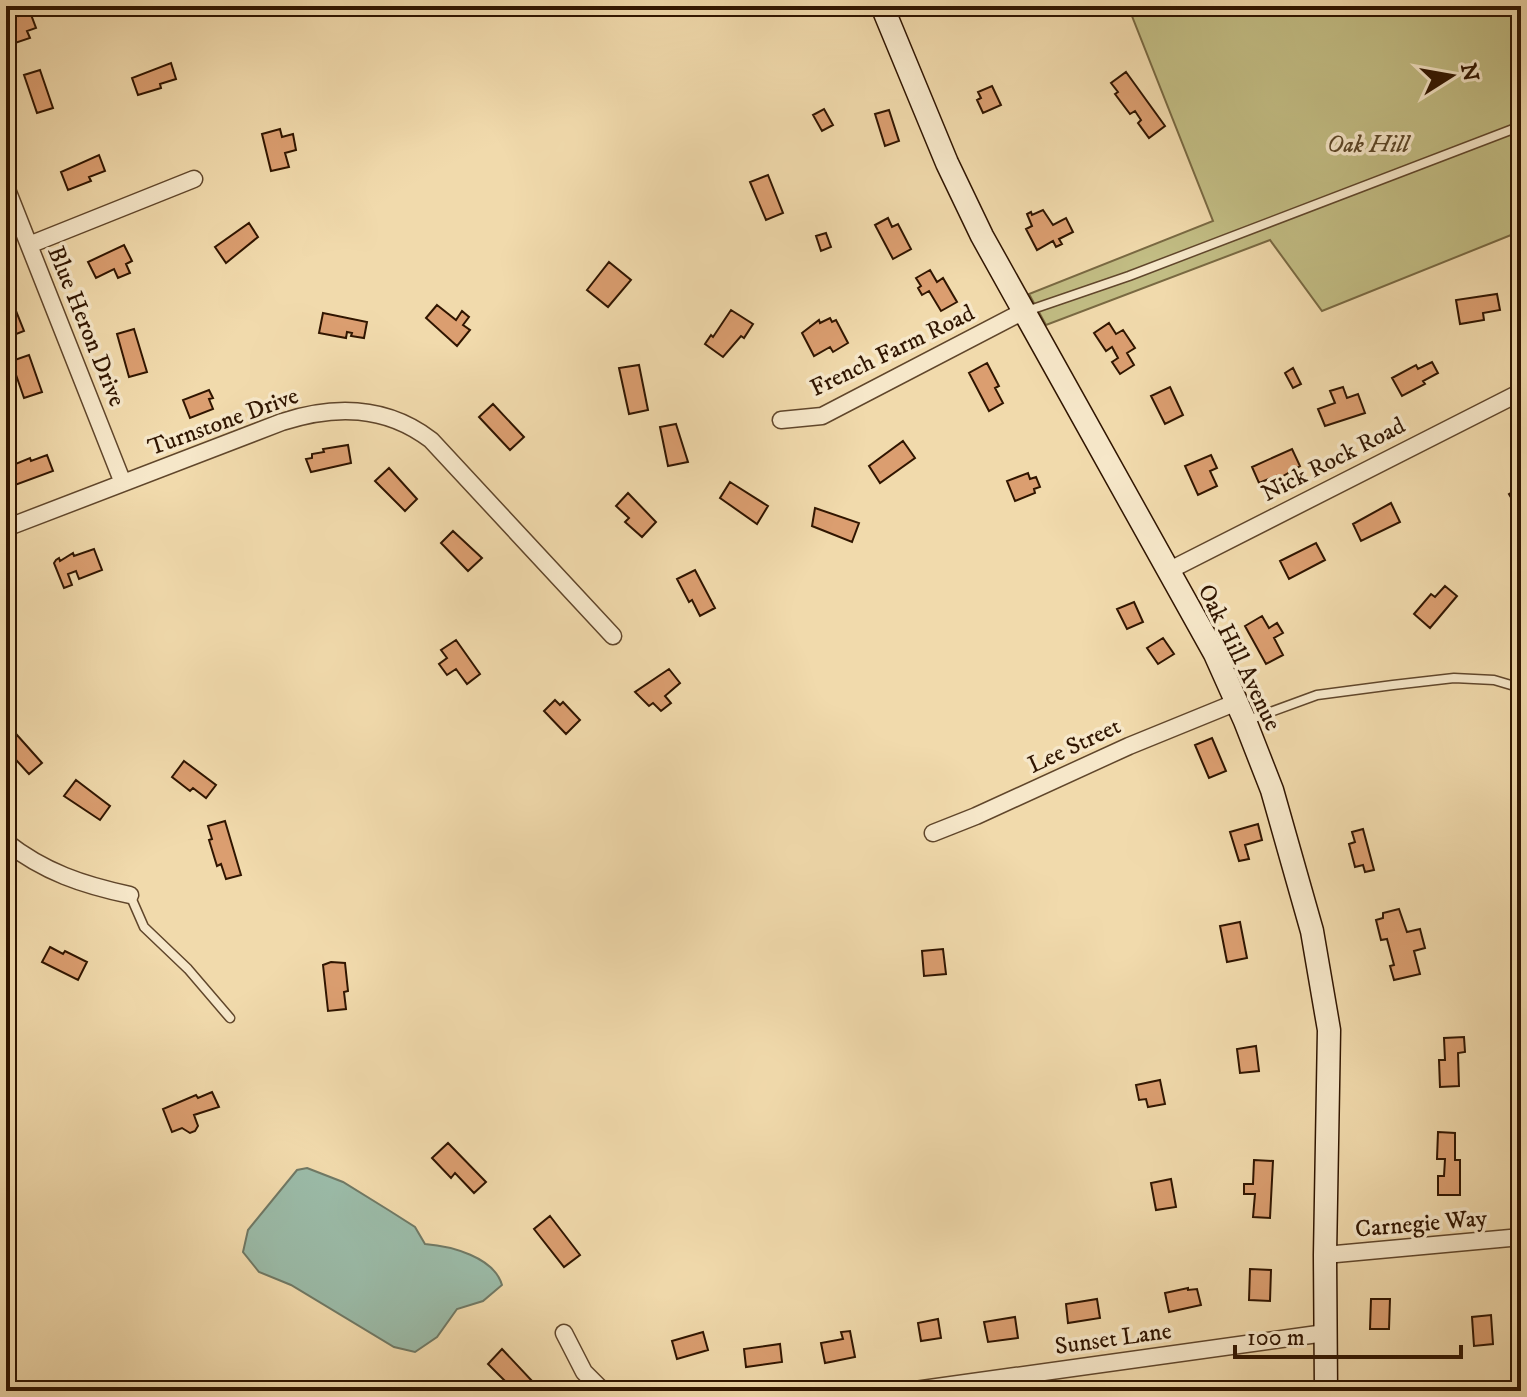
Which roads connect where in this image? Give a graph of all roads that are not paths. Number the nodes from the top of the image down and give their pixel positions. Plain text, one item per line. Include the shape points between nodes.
1 (882, 6) edge
2 (1521, 126) edge
3 (194, 179) dead end
4 (6, 187) edge
5 (29, 245) junction
6 (1022, 312) junction
7 (1521, 392) edge
8 (781, 420) dead end
9 (123, 483) junction
10 (6, 528) edge
11 (1168, 571) junction
12 (613, 636) dead end
13 (1521, 688) edge
14 (1241, 711) junction
15 (933, 833) dead end
16 (6, 842) edge
17 (130, 895) joint
18 (230, 1018) dead end
19 (1521, 1237) edge
20 (1325, 1255) junction
21 (564, 1333) dead end
22 (1325, 1333) junction
23 (942, 1389) edge
24 (603, 1391) edge
25 (908, 1391) edge
26 (1326, 1391) edge

1 - 6 main road, Oak Hill Avenue via 947,163
2 - 6 lane
3 - 5 street
4 - 5 street, Blue Heron Drive
5 - 9 street, Blue Heron Drive
6 - 8 street, French Farm Road via 822,416
6 - 11 main road, Oak Hill Avenue
7 - 11 street, Nick Rock Road
9 - 10 street, Turnstone Drive
9 - 12 street, Turnstone Drive via 303,415 344,409 381,414 431,440
11 - 14 main road, Oak Hill Avenue
13 - 14 lane via 1454,678 1317,695
14 - 15 street, Lee Street via 1129,746
14 - 20 main road, Oak Hill Avenue via 1272,790 1319,965 1329,1030
16 - 17 street via 64,877
17 - 18 lane via 144,927
19 - 20 street, Carnegie Way
20 - 22 main road, Oak Hill Avenue
21 - 24 street via 584,1372
22 - 23 street, Sunset Lane
22 - 26 main road, Oak Hill Avenue
23 - 25 street, Sunset Lane

